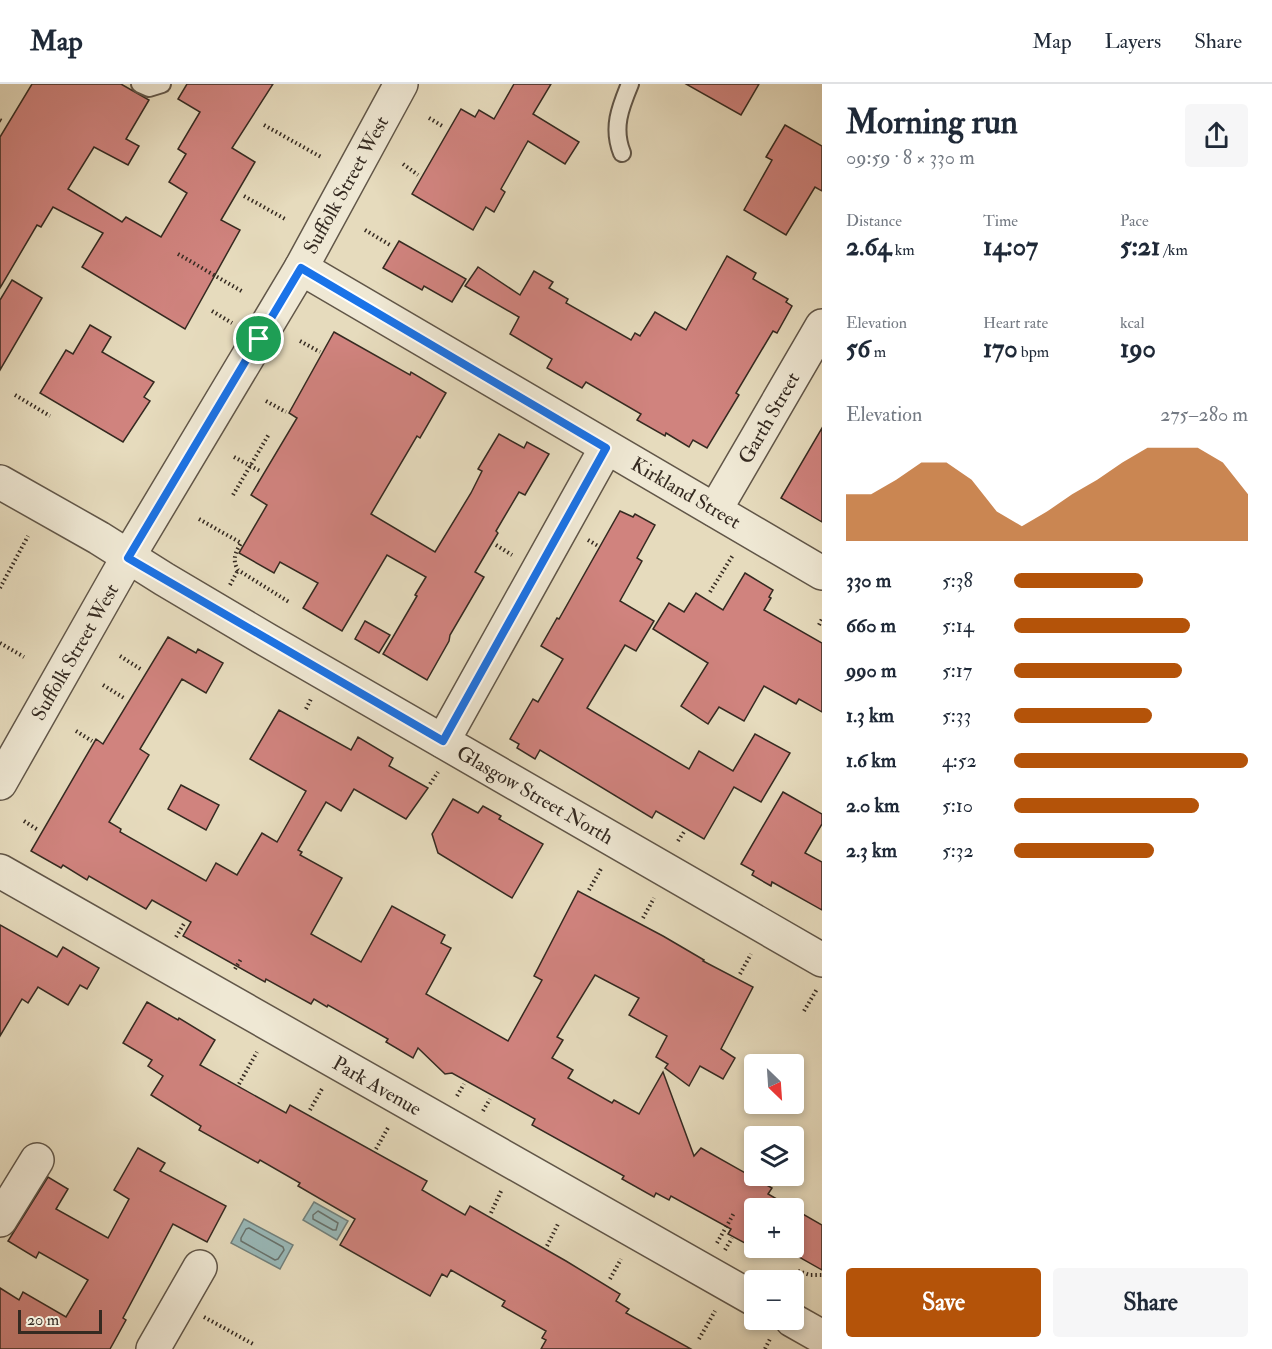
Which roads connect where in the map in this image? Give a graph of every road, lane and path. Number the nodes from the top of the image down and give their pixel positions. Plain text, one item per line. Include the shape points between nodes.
1 (140, 84) edge
2 (162, 84) edge
3 (401, 84) edge
4 (630, 84) edge
5 (429, 118) dead end
6 (264, 125) dead end
7 (444, 127) dead end
8 (622, 153) dead end
9 (321, 157) dead end
10 (403, 164) dead end
11 (418, 174) dead end
12 (244, 196) dead end
13 (285, 219) dead end
14 (365, 230) dead end
15 (390, 245) dead end
16 (178, 254) dead end
17 (301, 268) junction
18 (243, 292) dead end
19 (822, 326) edge
20 (300, 340) dead end
21 (320, 351) dead end
22 (15, 395) dead end
23 (266, 401) dead end
24 (286, 412) dead end
25 (50, 416) dead end
26 (269, 434) dead end
27 (606, 448) junction
28 (234, 457) dead end
29 (250, 466) junction
30 (260, 471) dead end
31 (0, 482) edge
32 (233, 495) dead end
33 (716, 510) junction
34 (198, 519) dead end
35 (28, 536) dead end
36 (496, 545) dead end
37 (738, 547) dead end
38 (128, 558) junction
39 (520, 561) dead end
40 (238, 570) junction
41 (822, 573) edge
42 (229, 587) dead end
43 (0, 588) edge
44 (710, 592) dead end
45 (289, 602) dead end
46 (822, 620) edge
47 (819, 625) dead end
48 (0, 643) edge
49 (120, 656) dead end
50 (24, 657) dead end
51 (142, 670) dead end
52 (103, 685) dead end
53 (124, 698) dead end
54 (311, 699) dead end
55 (306, 709) dead end
56 (76, 731) dead end
57 (92, 741) dead end
58 (440, 757) junction
59 (0, 783) edge
60 (430, 784) dead end
61 (24, 821) dead end
62 (38, 830) dead end
63 (684, 832) dead end
64 (676, 844) dead end
65 (602, 867) dead end
66 (0, 871) edge
67 (589, 890) dead end
68 (654, 898) dead end
69 (643, 918) dead end
70 (185, 922) dead end
71 (175, 940) dead end
72 (752, 954) dead end
73 (241, 959) dead end
74 (233, 973) dead end
75 (820, 973) edge
76 (740, 974) dead end
77 (804, 1011) dead end
78 (259, 1048) dead end
79 (239, 1084) dead end
80 (464, 1084) dead end
81 (324, 1085) dead end
82 (455, 1100) dead end
83 (310, 1110) dead end
84 (37, 1160) dead end
85 (503, 1187) dead end
86 (491, 1213) dead end
87 (0, 1220) edge
88 (561, 1220) dead end
89 (732, 1238) dead end
90 (547, 1246) dead end
91 (724, 1253) dead end
92 (624, 1255) dead end
93 (200, 1267) dead end
94 (804, 1273) edge
95 (822, 1275) edge
96 (610, 1280) dead end
97 (744, 1293) edge
98 (197, 1314) dead end
99 (804, 1327) edge
100 (822, 1337) edge
101 (253, 1344) dead end
102 (153, 1349) edge

1 - 2 lane via 149,88
3 - 17 street, Suffolk Street West
4 - 8 lane via 616,127
5 - 7 path
6 - 9 path
10 - 11 path
12 - 13 path
14 - 15 path
16 - 18 path
17 - 27 street, Kirkland Street
17 - 38 street, Suffolk Street West
19 - 33 street, Garth Street
20 - 21 path
22 - 25 path
23 - 24 path
26 - 29 path
27 - 33 street, Kirkland Street
27 - 58 street
28 - 29 path
29 - 30 path
29 - 32 path
31 - 38 street, Glasgow Street North
33 - 41 street, Kirkland Street
34 - 40 path via 241,543 235,554
35 - 43 path
36 - 39 path
37 - 44 path
38 - 58 street, Glasgow Street North
38 - 59 street, Suffolk Street West
40 - 42 path
40 - 45 path
46 - 47 path
48 - 50 path
49 - 51 path
52 - 53 path
54 - 55 path
56 - 57 path
58 - 60 path
58 - 75 street, Glasgow Street North
61 - 62 path
63 - 64 path
65 - 67 path
66 - 97 street, Park Avenue
68 - 69 path
70 - 71 path
72 - 76 path
73 - 74 path
75 - 77 path
78 - 79 path
80 - 82 path
81 - 83 path
84 - 87 street
85 - 86 path
88 - 90 path
89 - 91 path
92 - 96 path
93 - 102 street
94 - 95 path
98 - 101 path
99 - 100 street

